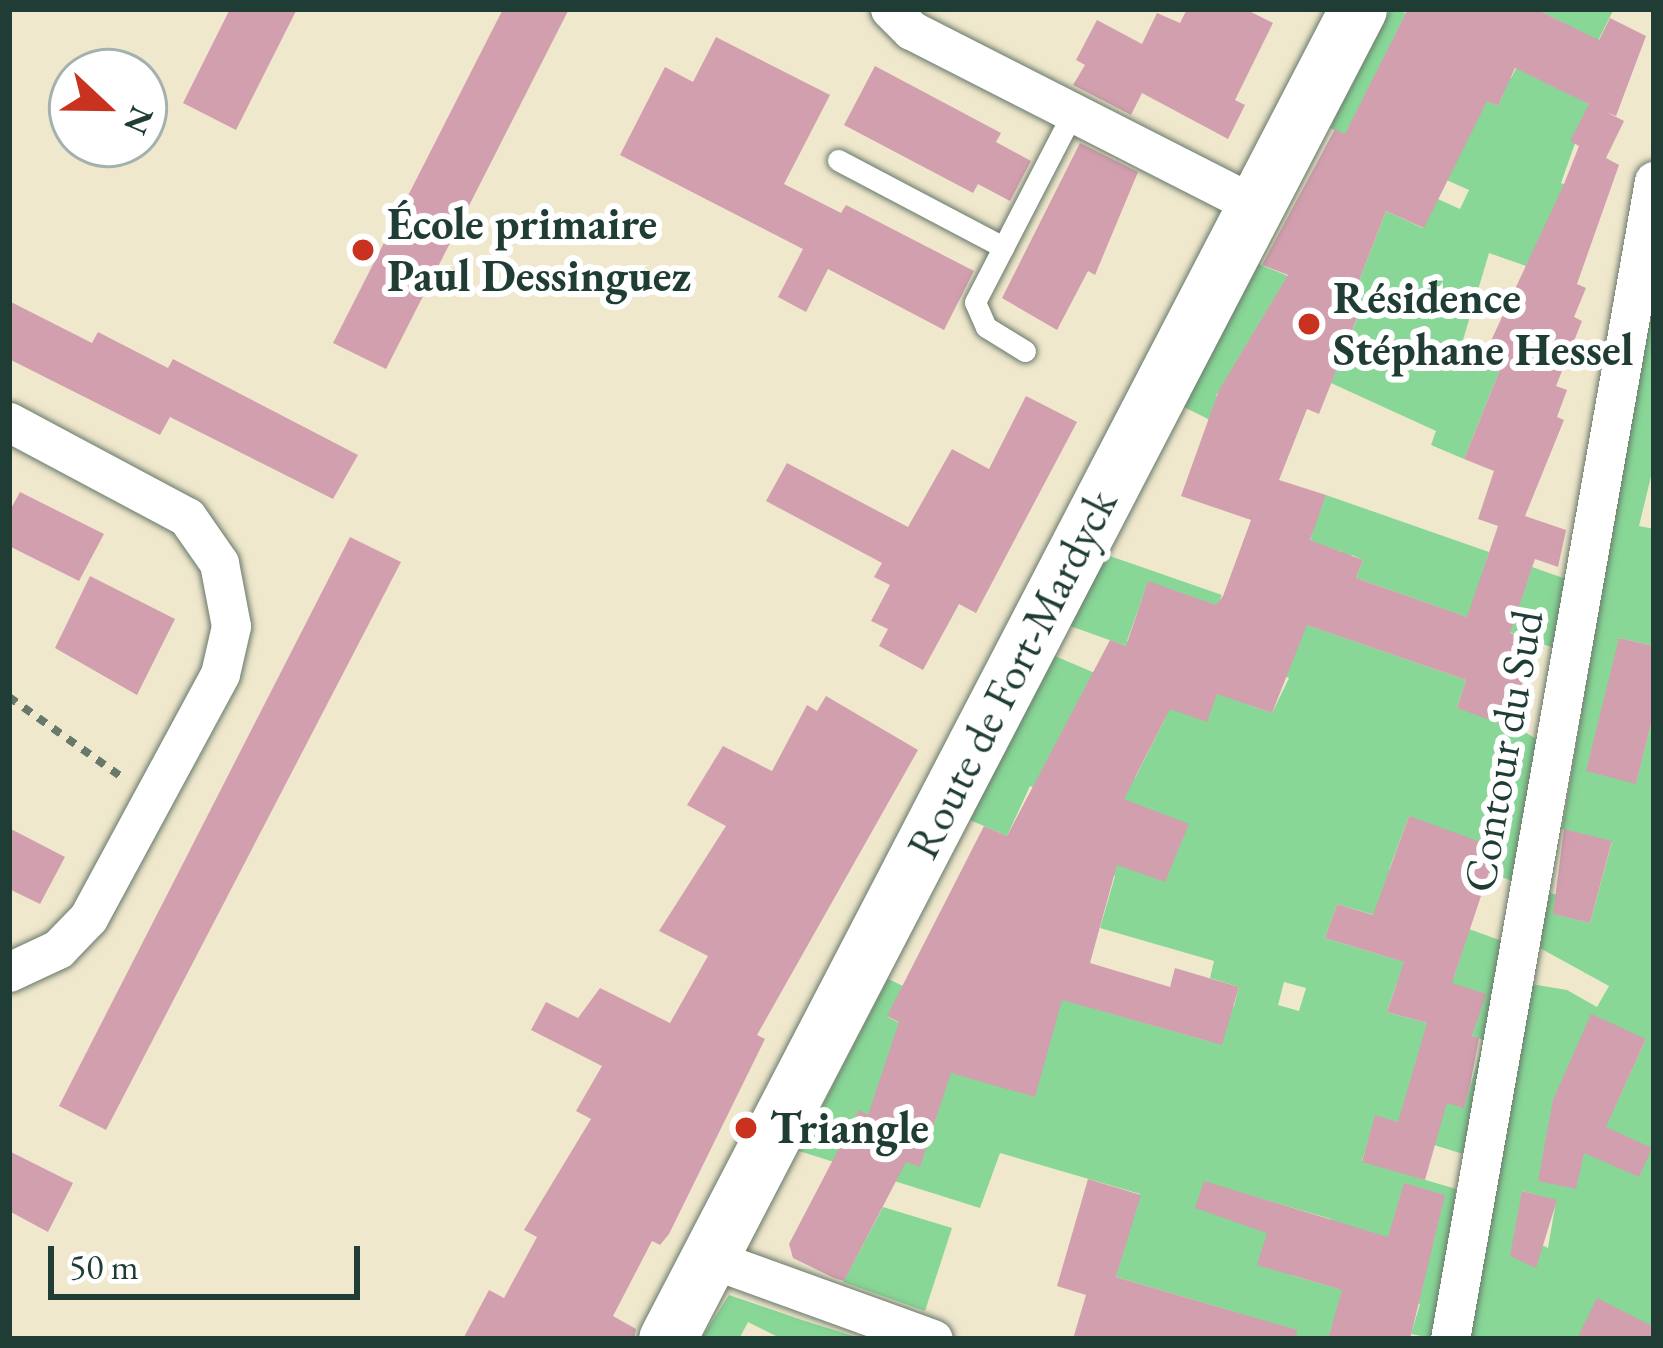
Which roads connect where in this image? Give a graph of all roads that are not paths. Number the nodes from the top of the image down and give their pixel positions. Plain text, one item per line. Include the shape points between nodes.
1 (890, 9) edge
2 (1358, 9) edge
3 (1072, 114) junction
4 (838, 160) dead end
5 (1654, 181) edge
6 (1256, 206) junction
7 (1003, 247) junction
8 (1025, 351) dead end
9 (9, 422) edge
10 (9, 972) edge
11 (709, 1258) junction
12 (668, 1339) edge
13 (933, 1339) edge
14 (1450, 1339) edge

1 - 3 street via 911,30
2 - 6 main road, Route de Fort-Mardyck
3 - 6 street
3 - 7 lane
4 - 7 lane
5 - 14 street, Contour du Sud
6 - 11 main road, Route de Fort-Mardyck
7 - 8 lane via 975,311 994,334
9 - 10 street via 172,506 219,563 230,607 226,656 88,918 58,949
11 - 12 main road, Route de Fort-Mardyck
11 - 13 street

